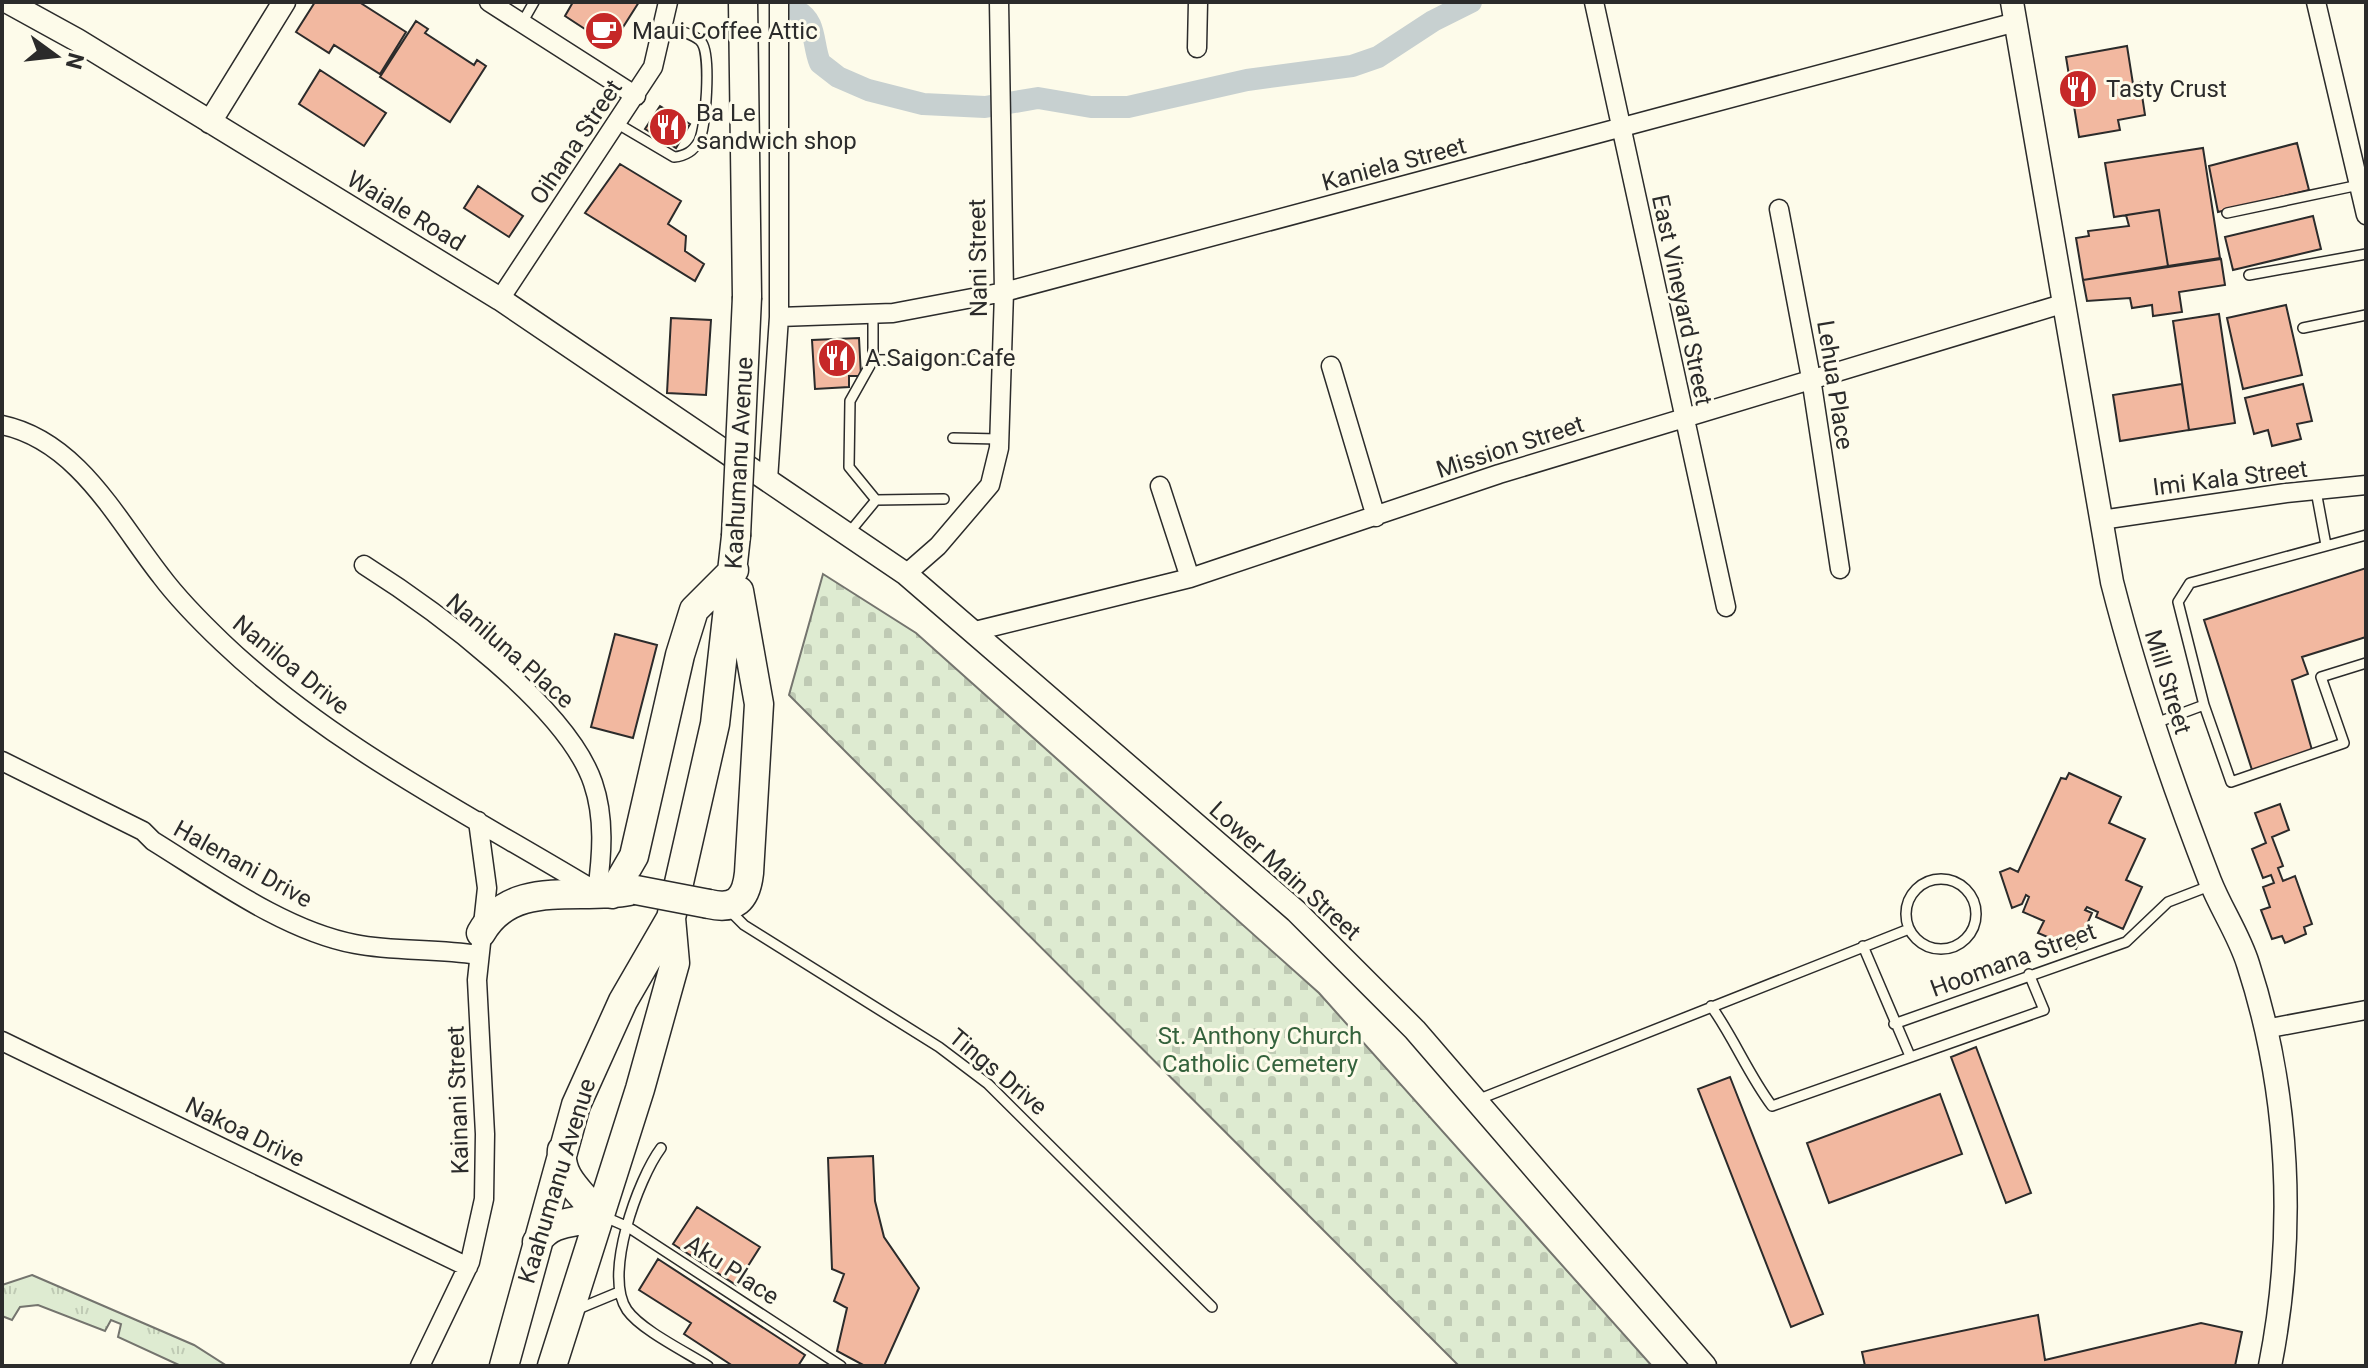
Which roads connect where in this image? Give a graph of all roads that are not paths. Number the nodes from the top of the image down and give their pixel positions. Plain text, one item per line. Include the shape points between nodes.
1 (8, 2) edge
2 (284, 2) edge
3 (489, 2) edge
4 (534, 2) edge
5 (668, 2) edge
6 (779, 2) edge
7 (999, 2) edge
8 (1198, 2) edge
9 (1594, 2) edge
10 (2316, 2) edge
11 (743, 8) edge
12 (2014, 12) edge
13 (522, 24) junction
14 (662, 26) junction
15 (1197, 48) dead end
16 (636, 96) junction
17 (210, 122) junction
18 (618, 124) junction
19 (1621, 129) junction
20 (2359, 185) junction
21 (1779, 209) dead end
22 (2227, 213) dead end
23 (2366, 215) edge
24 (2366, 254) edge
25 (2249, 275) dead end
26 (1004, 292) junction
27 (500, 299) junction
28 (2062, 304) junction
29 (873, 314) junction
30 (2366, 315) edge
31 (779, 317) junction
32 (2303, 328) dead end
33 (1001, 359) junction
34 (873, 360) junction
35 (1331, 366) dead end
36 (1811, 378) junction
37 (1683, 416) junction
38 (2, 425) edge
39 (953, 438) dead end
40 (999, 439) junction
41 (768, 480) junction
42 (2366, 485) edge
43 (1160, 486) dead end
44 (2316, 491) junction
45 (944, 499) dead end
46 (876, 500) junction
47 (1376, 517) junction
48 (2101, 520) junction
49 (848, 534) junction
50 (2366, 535) edge
51 (2326, 545) junction
52 (364, 565) dead end
53 (1840, 569) dead end
54 (734, 570) junction
55 (906, 574) junction
56 (1190, 578) junction
57 (1726, 607) dead end
58 (971, 632) junction
59 (2366, 663) edge
60 (2204, 705) junction
61 (2153, 724) junction
62 (2, 761) edge
63 (478, 821) junction
64 (2212, 885) junction
65 (615, 892) junction
66 (718, 906) junction
67 (671, 918) junction
68 (1909, 929) junction
69 (479, 944) junction
70 (1863, 946) junction
71 (2029, 974) junction
72 (1711, 1006) junction
73 (2366, 1010) edge
74 (1894, 1024) junction
75 (2265, 1029) junction
76 (2, 1041) edge
77 (1910, 1056) junction
78 (1474, 1101) junction
79 (562, 1148) junction
80 (661, 1148) dead end
81 (598, 1216) junction
82 (628, 1227) junction
83 (537, 1242) junction
84 (468, 1267) junction
85 (619, 1292) junction
86 (1212, 1307) dead end
87 (565, 1318) junction
88 (420, 1366) edge
89 (504, 1366) edge
90 (552, 1366) edge
91 (708, 1366) edge
92 (841, 1366) edge
93 (1705, 1366) edge
94 (2270, 1366) edge

1 - 17 street, Waiale Road
2 - 17 street
3 - 13 street
4 - 13 lane
5 - 14 street, Oihana Street
6 - 31 street
7 - 26 street, Nani Street
8 - 15 street
9 - 19 street, East Vineyard Street
10 - 20 street
11 - 54 main road, Kaahumanu Avenue, bridge via 747,297
12 - 19 street, Kaniela Street
12 - 28 street, Mill Street
13 - 16 street
14 - 16 street, Oihana Street via 653,67
14 - 18 lane via 695,38 704,50 705,116 699,141 693,150 674,157
16 - 18 street, Oihana Street
17 - 27 street, Waiale Road
18 - 27 street, Oihana Street
19 - 26 street, Kaniela Street
19 - 37 street, East Vineyard Street
20 - 22 lane
20 - 23 street
21 - 36 street, Lehua Place
24 - 25 lane
26 - 29 street, Kaniela Street
26 - 33 street, Nani Street
27 - 41 street, Waiale Road
28 - 36 street, Mission Street
28 - 48 street, Mill Street
29 - 31 street, Kaniela Street
29 - 34 lane
30 - 32 lane
31 - 41 street
33 - 34 lane
33 - 40 street, Nani Street
34 - 46 lane via 850,401 849,467
35 - 47 street
36 - 37 street, Mission Street
36 - 53 street, Lehua Place
37 - 47 street, Mission Street
37 - 57 street, East Vineyard Street
38 - 63 street, Naniloa Drive via 38,436 85,475 164,580 224,644 320,721
39 - 40 lane
40 - 55 street, Nani Street via 990,485
41 - 49 street, Lower Main Street
42 - 44 street, Imi Kala Street
43 - 56 street
44 - 48 street, Imi Kala Street
44 - 51 lane
45 - 46 lane
46 - 49 lane
47 - 56 street, Mission Street
48 - 61 street, Mill Street via 2122,621
49 - 55 street, Lower Main Street
50 - 51 lane
51 - 60 lane via 2190,583 2178,602
52 - 65 street, Naniluna Place via 478,649 576,747 593,782
54 - 65 main road via 694,610 634,856
54 - 66 main road via 759,704 748,885 741,900
54 - 67 main road, Kaahumanu Avenue via 715,724
55 - 58 street, Lower Main Street
56 - 58 street, Mission Street
58 - 78 street, Lower Main Street via 1296,911 1415,1030
59 - 60 lane via 2321,677 2344,743 2231,782
60 - 61 lane
61 - 64 street, Mill Street
62 - 69 street, Halenani Drive via 143,831 258,905 327,937 398,951
63 - 65 street, Naniloa Drive
63 - 69 street, Kainani Street via 487,865
64 - 71 lane, Hoomana Street via 2168,902 2126,942
64 - 75 street, Mill Street via 2248,962
65 - 66 main road, bridge
65 - 69 main road via 508,903 494,913
66 - 86 lane, Tings Drive via 988,1084
67 - 79 main road, Kaahumanu Avenue via 590,1069
67 - 81 main road, Kaahumanu Avenue via 675,963
68 - 68 lane via 1929,947 1957,946 1976,918 1971,896 1943,879 1921,885 1908,901
68 - 70 lane
69 - 84 street, Kainani Street via 486,1166
70 - 72 lane
70 - 74 lane
71 - 74 lane, Hoomana Street
71 - 77 lane via 2044,1010
72 - 77 lane via 1772,1106
72 - 78 lane
73 - 75 street
74 - 77 lane
75 - 94 street, Mill Street via 2285,1168 2285,1265
76 - 84 street, Nakoa Drive
78 - 93 street, Lower Main Street
79 - 81 main road via 565,1174
79 - 83 main road, Kaahumanu Avenue
80 - 82 lane via 644,1175
81 - 82 lane, Aku Place
81 - 83 main road via 558,1224
81 - 87 main road, Kaahumanu Avenue
82 - 85 lane
82 - 92 lane, Aku Place
83 - 89 main road, Kaahumanu Avenue
84 - 88 street, Kainani Street
85 - 87 lane
85 - 91 lane via 632,1316
87 - 90 main road, Kaahumanu Avenue

